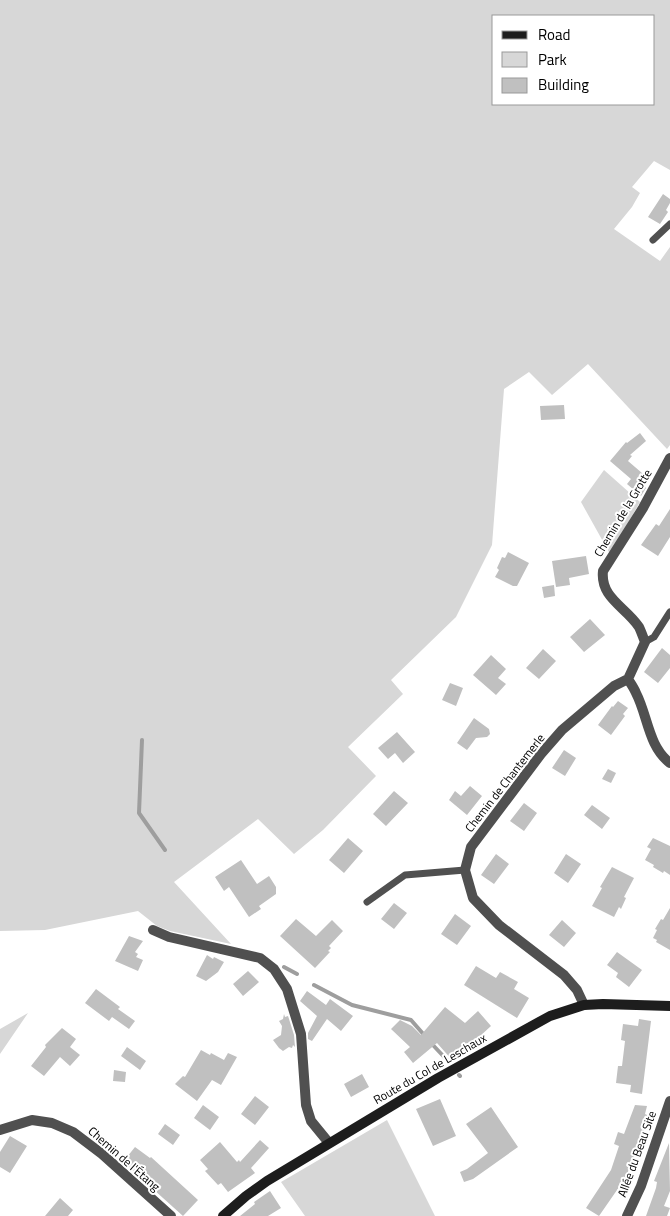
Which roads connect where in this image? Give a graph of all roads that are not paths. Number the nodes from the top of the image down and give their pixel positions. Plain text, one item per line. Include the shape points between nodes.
1 (670, 224) edge
2 (653, 240) dead end
3 (670, 458) edge
4 (670, 612) edge
5 (644, 642) junction
6 (628, 679) junction
7 (670, 763) edge
8 (465, 870) junction
9 (367, 902) dead end
10 (153, 930) dead end
11 (584, 1005) junction
12 (670, 1006) edge
13 (670, 1101) edge
14 (0, 1130) edge
15 (329, 1143) junction
16 (171, 1216) edge
17 (223, 1216) edge
18 (628, 1216) edge

1 - 2 lane
3 - 5 street, Chemin de la Grotte via 603,572 602,581 609,595 639,626
4 - 5 lane via 654,637
5 - 6 street
6 - 7 street via 637,693 654,744
6 - 8 street, Chemin de Chantemerle via 614,686 557,736 471,847
8 - 9 lane via 404,875
8 - 11 street via 473,898 499,925 564,975
10 - 15 street via 169,937 260,958 274,969 287,989 301,1034 306,1105 311,1121
11 - 12 main road, Route du Col de Leschaux
11 - 15 main road, Route du Col de Leschaux via 526,1028
13 - 18 street, Allée du Beau Site
14 - 16 street, Chemin de l'Étang via 32,1120 73,1132
15 - 17 main road, Route du Col de Leschaux via 267,1181

